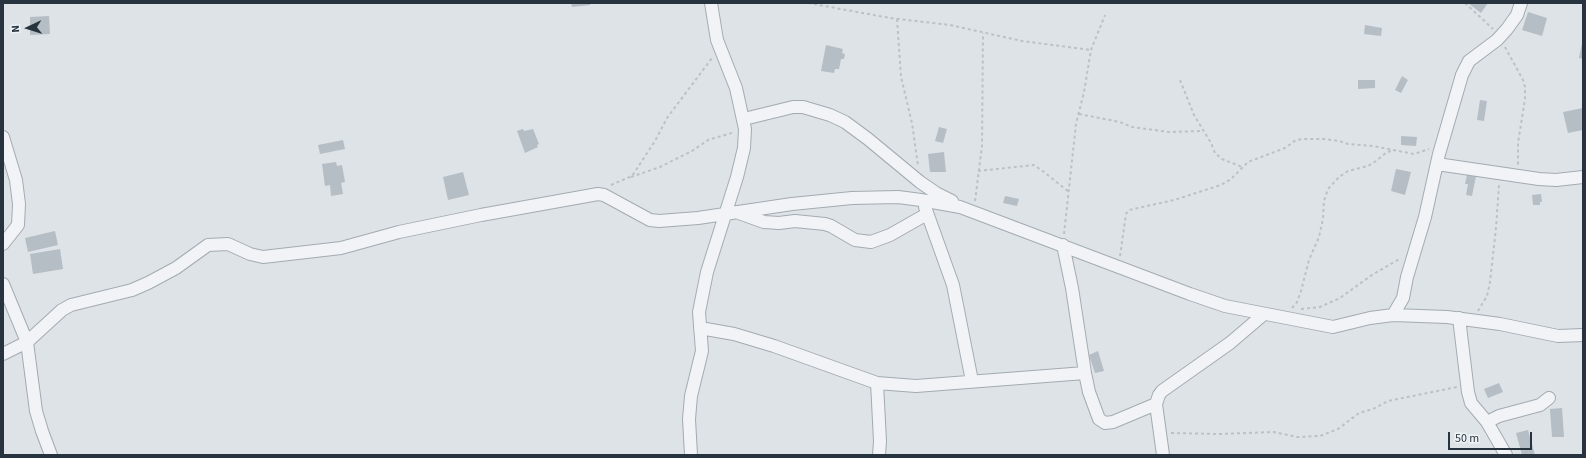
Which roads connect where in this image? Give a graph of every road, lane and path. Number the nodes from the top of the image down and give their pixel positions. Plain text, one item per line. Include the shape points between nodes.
1 (711, 3) edge
2 (808, 3) edge
3 (1465, 3) edge
4 (1522, 3) edge
5 (1105, 14) dead end
6 (897, 19) junction
7 (983, 32) junction
8 (1500, 36) junction
9 (720, 48) junction
10 (1091, 50) junction
11 (1180, 80) dead end
12 (1079, 114) junction
13 (745, 124) junction
14 (1202, 131) junction
15 (3, 137) edge
16 (1432, 146) dead end
17 (1393, 150) junction
18 (1437, 164) junction
19 (1242, 167) junction
20 (978, 171) junction
21 (1499, 173) junction
22 (1512, 175) junction
23 (1583, 177) edge
24 (628, 178) junction
25 (920, 182) junction
26 (606, 188) dead end
27 (1069, 192) junction
28 (921, 200) junction
29 (960, 207) junction
30 (731, 212) junction
31 (973, 212) junction
32 (928, 214) junction
33 (4, 240) edge
34 (1063, 245) junction
35 (1416, 248) junction
36 (1119, 267) junction
37 (3, 284) edge
38 (1264, 314) junction
39 (1393, 315) junction
40 (1459, 318) junction
41 (1471, 320) junction
42 (700, 328) junction
43 (1583, 335) edge
44 (27, 342) junction
45 (3, 354) edge
46 (1085, 373) junction
47 (972, 381) junction
48 (877, 383) junction
49 (1467, 385) junction
50 (1549, 398) dead end
51 (1156, 404) junction
52 (1487, 422) junction
53 (1160, 433) junction
54 (51, 455) edge
55 (691, 455) edge
56 (879, 455) edge
57 (1163, 455) edge
58 (1506, 455) edge

1 - 9 street
2 - 6 path
3 - 8 path
4 - 8 street via 1517,15
5 - 10 path
6 - 7 path
6 - 25 path via 902,77 912,123
7 - 10 path via 1022,41
7 - 20 path via 982,146
8 - 18 street via 1469,61 1462,75
8 - 22 path via 1525,87 1517,167
9 - 13 street via 736,88
9 - 24 path via 667,118 655,141 632,176
10 - 12 path
11 - 14 path
12 - 14 path via 1132,127 1169,132
12 - 27 path via 1072,144
13 - 24 path via 708,140 660,167
13 - 25 street via 793,107 819,111 845,122
13 - 30 street via 744,148
14 - 19 path via 1217,156
15 - 33 street via 16,180 19,204 18,225
16 - 17 path via 1414,154
17 - 19 path via 1324,139 1303,139 1248,162
17 - 35 path via 1368,166 1348,171 1338,177 1328,189 1319,237 1308,260 1297,302 1290,310 1327,304 1340,298
18 - 21 street
18 - 35 street
19 - 36 path via 1231,179 1217,186 1174,200 1129,210 1126,214
20 - 27 path via 1034,165
20 - 31 path
21 - 22 street
21 - 41 path via 1488,296
22 - 23 street via 1550,180
24 - 26 path
25 - 29 street
27 - 34 path
28 - 29 street
28 - 30 street via 898,197 852,198
28 - 32 street
29 - 31 street
30 - 32 street via 764,222 795,221 825,224 855,240 871,242 890,235
30 - 42 street via 707,272 699,312
30 - 44 street via 698,218 654,221 598,194 399,232 341,248 263,257 228,244 208,245 159,277 132,290 72,305 62,310
31 - 34 street
32 - 47 street via 953,285
34 - 36 street
34 - 46 street
35 - 39 street via 1402,302
36 - 38 street via 1218,303
37 - 44 street
38 - 39 street via 1333,327
38 - 51 street via 1230,343 1162,391
39 - 40 street
40 - 41 street
40 - 49 street
41 - 43 street via 1558,336
42 - 48 street via 734,334 774,346
42 - 55 street via 702,352 690,396
44 - 45 street
44 - 54 street via 36,411
46 - 47 street
46 - 51 street via 1089,392 1100,419 1105,423
47 - 48 street via 916,386
48 - 56 street
49 - 52 street via 1470,403
49 - 53 path via 1388,401 1359,413 1338,429 1320,436 1297,437 1274,432
50 - 52 street via 1540,405 1499,416
51 - 53 street
52 - 58 street
53 - 57 street

